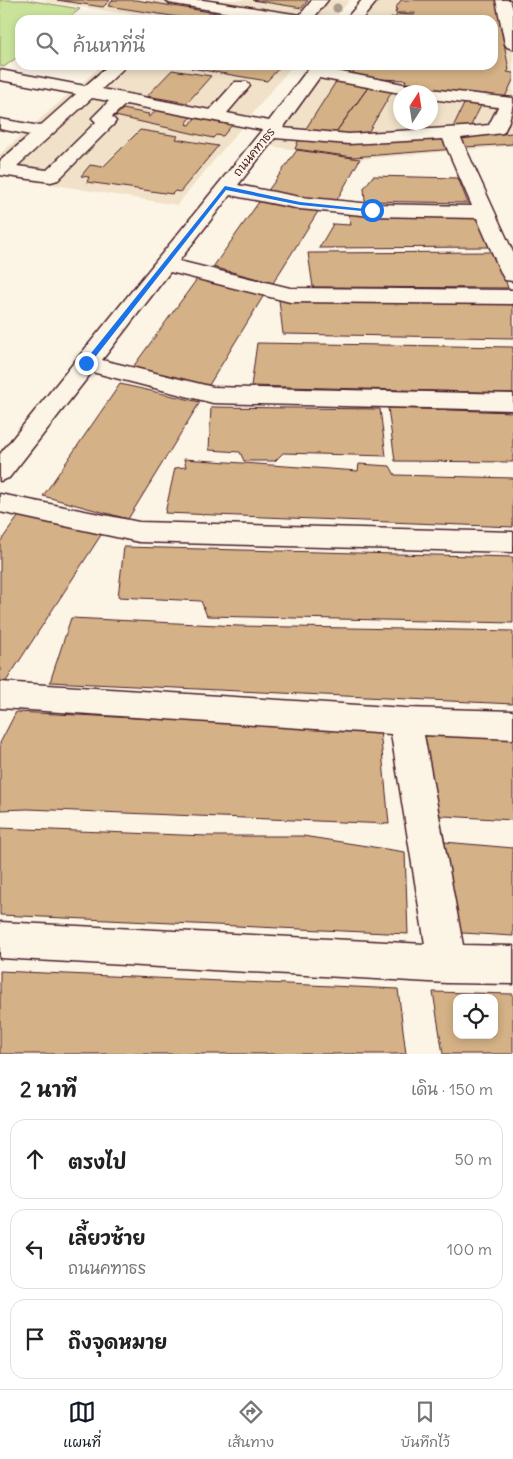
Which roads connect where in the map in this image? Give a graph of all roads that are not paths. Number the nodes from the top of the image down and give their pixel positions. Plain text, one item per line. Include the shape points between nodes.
1 (174, 0) edge
2 (320, 0) edge
3 (370, 0) edge
4 (504, 0) edge
5 (271, 15) edge
6 (307, 15) edge
7 (357, 15) edge
8 (513, 44) edge
9 (114, 70) edge
10 (317, 70) edge
11 (323, 70) edge
12 (0, 75) edge
13 (241, 86) dead end
14 (393, 86) edge
15 (91, 91) junction
16 (438, 95) edge
17 (123, 97) junction
18 (216, 115) junction
19 (0, 124) edge
20 (272, 130) junction
21 (45, 132) junction
22 (450, 134) junction
23 (1, 169) edge
24 (225, 188) junction
25 (484, 212) junction
26 (164, 264) junction
27 (513, 275) edge
28 (513, 297) edge
29 (86, 363) junction
30 (513, 402) edge
31 (0, 472) edge
32 (0, 503) edge
33 (513, 542) edge
34 (0, 695) edge
35 (405, 721) junction
36 (513, 725) edge
37 (0, 940) edge
38 (446, 964) junction
39 (513, 965) edge

1 - 5 street
2 - 6 street
3 - 7 street
4 - 8 street
9 - 15 street
10 - 20 street, ถนนคฑาธร
11 - 14 street
12 - 15 street
13 - 18 street
15 - 17 street
15 - 21 street
16 - 22 street via 513,103 497,119 497,129
17 - 18 street
17 - 23 street via 101,118 107,121 51,176
18 - 20 street
19 - 21 street
20 - 22 street via 349,139
20 - 24 street, ถนนคฑาธร
21 - 23 street
22 - 25 street
24 - 25 street via 300,204 372,210
24 - 26 street, ถนนคฑาธร
25 - 27 street
26 - 28 street via 290,295
26 - 29 street, ถนนคฑาธร
29 - 30 street via 213,395
29 - 31 street, ถนนคฑาธร
32 - 33 street via 139,532
34 - 35 street
35 - 36 street
35 - 38 street
37 - 38 street
38 - 39 street

